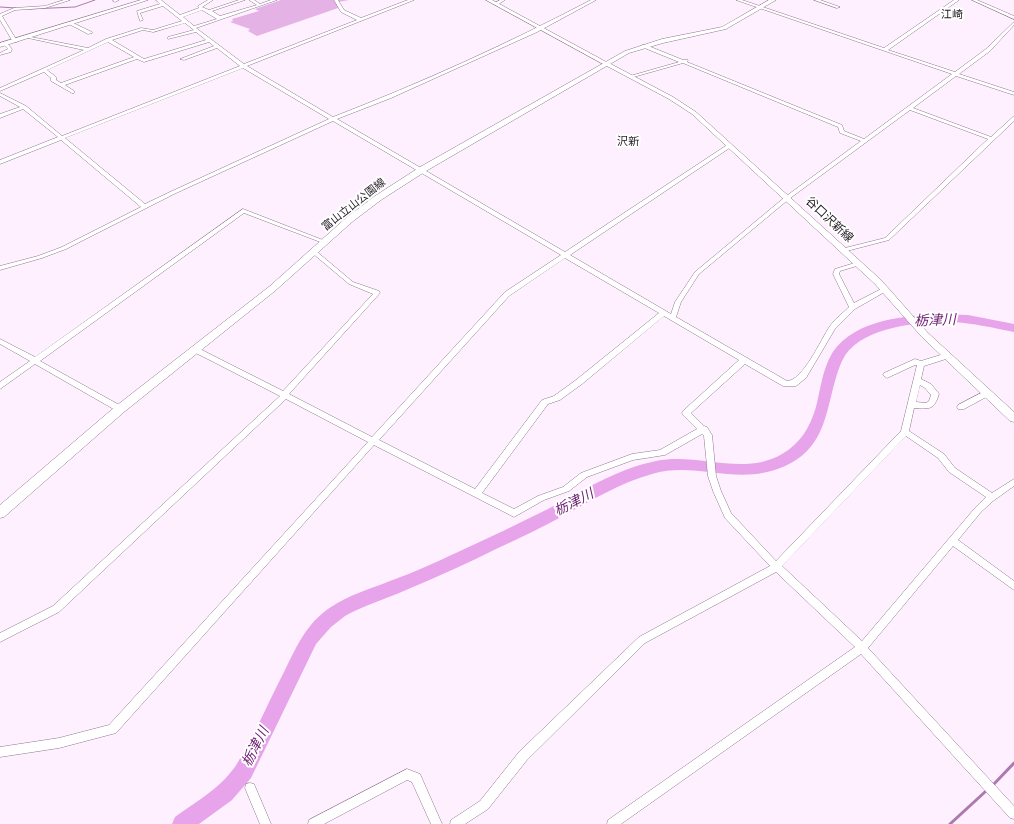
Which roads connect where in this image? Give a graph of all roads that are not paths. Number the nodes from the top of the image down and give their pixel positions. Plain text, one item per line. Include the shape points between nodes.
1 (16, 0) edge
2 (68, 0) edge
3 (146, 0) edge
4 (158, 0) edge
5 (211, 0) edge
6 (244, 0) edge
7 (251, 0) edge
8 (276, 0) edge
9 (336, 0) edge
10 (412, 0) edge
11 (488, 0) edge
12 (503, 0) edge
13 (594, 0) edge
14 (741, 0) edge
15 (773, 0) edge
16 (816, 0) edge
17 (957, 0) edge
18 (974, 0) edge
19 (164, 4) junction
20 (496, 4) junction
21 (260, 5) junction
22 (760, 7) junction
23 (838, 7) dead end
24 (203, 8) junction
25 (13, 9) junction
26 (0, 10) edge
27 (209, 11) junction
28 (0, 16) edge
29 (180, 17) junction
30 (1014, 18) edge
31 (141, 20) dead end
32 (217, 20) dead end
33 (361, 20) junction
34 (186, 21) junction
35 (72, 23) junction
36 (1014, 24) edge
37 (540, 28) junction
38 (196, 29) junction
39 (90, 33) dead end
40 (28, 37) junction
41 (170, 38) dead end
42 (108, 40) junction
43 (210, 40) junction
44 (14, 41) junction
45 (2, 44) edge
46 (218, 46) junction
47 (644, 46) junction
48 (87, 49) junction
49 (886, 49) junction
50 (0, 54) edge
51 (138, 57) junction
52 (182, 59) dead end
53 (686, 61) junction
54 (607, 64) junction
55 (243, 66) junction
56 (44, 70) junction
57 (956, 74) junction
58 (632, 78) junction
59 (61, 85) junction
60 (0, 90) edge
61 (72, 92) dead end
62 (0, 94) edge
63 (1014, 94) edge
64 (24, 107) junction
65 (909, 108) junction
66 (0, 116) edge
67 (335, 118) junction
68 (1014, 118) edge
69 (61, 138) junction
70 (992, 139) junction
71 (865, 141) junction
72 (730, 146) junction
73 (0, 162) edge
74 (422, 169) junction
75 (787, 198) junction
76 (145, 206) junction
77 (325, 242) junction
78 (843, 250) junction
79 (314, 252) junction
80 (566, 254) junction
81 (858, 264) junction
82 (0, 268) edge
83 (885, 290) junction
84 (853, 306) junction
85 (664, 312) junction
86 (673, 317) junction
87 (0, 341) edge
88 (194, 349) junction
89 (947, 356) junction
90 (744, 360) junction
91 (35, 361) junction
92 (921, 364) junction
93 (887, 375) dead end
94 (917, 380) junction
95 (0, 386) edge
96 (987, 393) junction
97 (284, 396) junction
98 (912, 404) junction
99 (961, 407) dead end
100 (120, 409) junction
101 (1014, 418) edge
102 (704, 428) junction
103 (905, 432) junction
104 (373, 441) junction
105 (1014, 482) edge
106 (476, 494) junction
107 (992, 497) junction
108 (0, 513) edge
109 (952, 541) junction
110 (776, 567) junction
111 (1014, 586) edge
112 (0, 638) edge
113 (862, 648) junction
114 (0, 752) edge
115 (250, 788) dead end
116 (1014, 814) edge
117 (266, 824) edge
118 (313, 824) edge
119 (437, 824) edge
120 (455, 824) edge
121 (612, 824) edge

1 - 25 street
2 - 25 street via 45,7
3 - 35 street
4 - 19 street
5 - 24 street via 198,7
6 - 27 street
7 - 21 street
8 - 21 street
9 - 33 street via 342,11
10 - 33 street
11 - 20 street
12 - 20 street
13 - 37 street
14 - 22 street
15 - 22 main road, 富山立山公園線
16 - 23 street
17 - 49 street
18 - 30 street
19 - 29 street
19 - 31 street via 138,12
20 - 37 street
21 - 27 street via 220,18
22 - 47 main road, 富山立山公園線 via 713,32
22 - 49 street
24 - 27 street
24 - 29 street
25 - 26 street
25 - 28 street
28 - 44 street
29 - 34 street
32 - 38 street
33 - 55 street
34 - 38 street
34 - 42 street via 153,32 143,29
35 - 39 street
35 - 40 street
36 - 57 street via 995,44
37 - 54 street
37 - 67 street
38 - 41 street
38 - 43 street
40 - 44 street
40 - 48 street
42 - 48 street
42 - 51 street
43 - 46 street
43 - 51 street via 144,62
44 - 45 street
45 - 50 street via 10,49
46 - 52 street
46 - 55 street
47 - 53 street
47 - 54 main road, 富山立山公園線
48 - 56 street
49 - 57 street
51 - 59 street
53 - 58 street
53 - 71 street via 840,126 842,132
54 - 58 main road, 谷口沢新線
54 - 74 main road, 富山立山公園線
55 - 67 street
55 - 69 street
56 - 59 street
56 - 60 street
57 - 63 street
57 - 65 street
58 - 72 main road, 谷口沢新線 via 683,106
59 - 61 street
62 - 64 street
64 - 66 street
64 - 69 street
65 - 70 street
65 - 71 street
67 - 74 street
67 - 76 street
68 - 70 street
69 - 73 street
69 - 76 street
70 - 78 street via 887,239
71 - 75 street
72 - 75 main road, 谷口沢新線
72 - 80 street
74 - 77 main road, 富山立山公園線 via 378,198
74 - 80 street
75 - 78 main road, 谷口沢新線
75 - 86 street via 697,273 678,302
76 - 82 street via 53,252
77 - 79 main road, 富山立山公園線
77 - 91 street via 243,211
78 - 81 main road, 谷口沢新線
79 - 88 main road, 富山立山公園線
79 - 97 street via 351,283 377,293
80 - 85 street
80 - 104 street via 507,294
81 - 83 main road, 谷口沢新線
81 - 84 street via 842,267 836,274
83 - 84 street
83 - 89 main road, 谷口沢新線
84 - 90 street via 833,326 803,376 794,384 786,384
85 - 86 street
85 - 106 street via 579,382 557,398 545,402
86 - 90 street
87 - 91 street
88 - 97 street
88 - 100 main road, 富山立山公園線
89 - 92 street
89 - 96 main road, 谷口沢新線
90 - 102 street via 686,413
91 - 95 street
91 - 100 street
92 - 93 street via 915,362
92 - 94 street
94 - 98 street
94 - 98 street via 935,394 927,406
96 - 99 street
96 - 101 main road, 谷口沢新線
97 - 104 street
97 - 112 street via 56,609
98 - 103 street
100 - 108 main road, 富山立山公園線
102 - 106 street via 662,453 632,457 584,475 566,489 514,513
102 - 110 street via 708,435 712,476 728,515
103 - 107 street
103 - 110 street
104 - 106 street
104 - 114 street via 112,728 59,743
105 - 107 street
107 - 109 street
109 - 111 street
109 - 113 street
110 - 113 street
110 - 120 street via 642,640 523,756 484,806
113 - 116 street
113 - 121 street
115 - 117 street
118 - 119 street via 407,774 416,778

